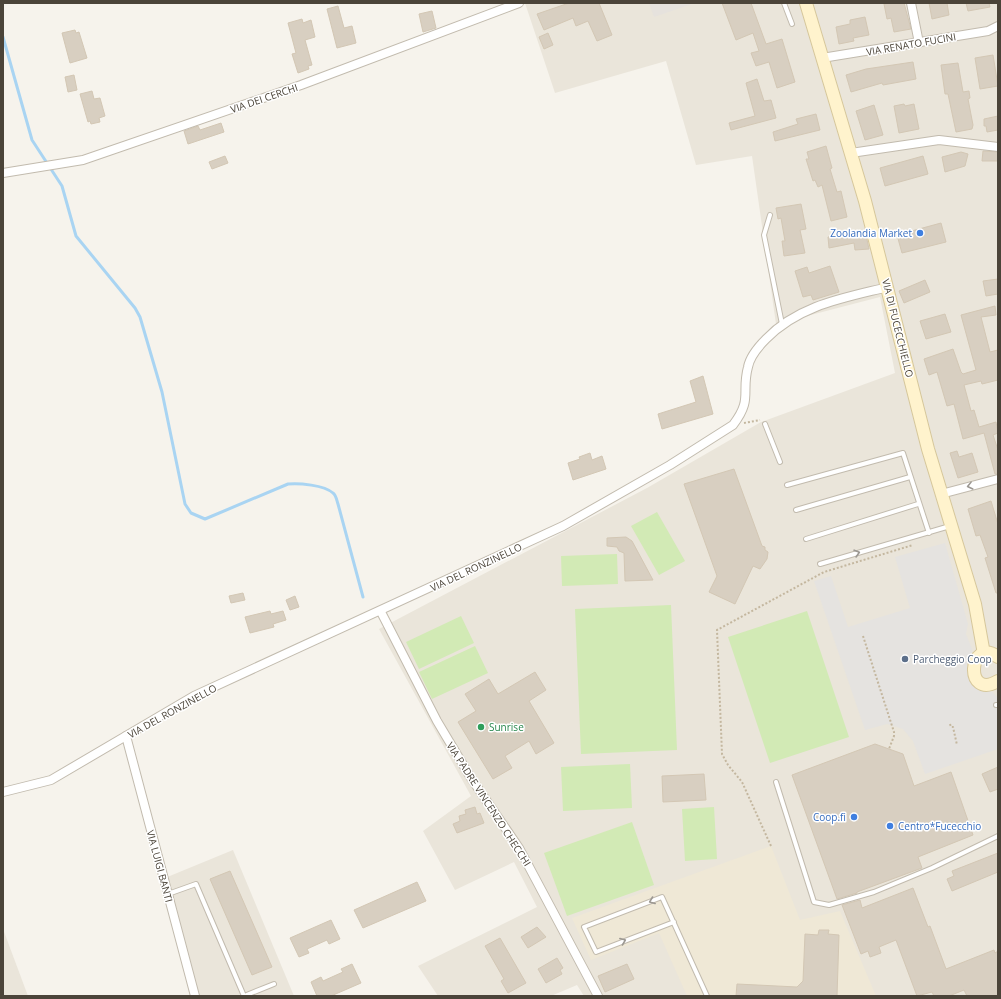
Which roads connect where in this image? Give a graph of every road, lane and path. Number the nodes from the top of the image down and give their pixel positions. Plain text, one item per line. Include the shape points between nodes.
1 (519, 3) edge
2 (784, 3) edge
3 (806, 3) edge
4 (911, 3) edge
5 (792, 24) dead end
6 (998, 26) edge
7 (919, 43) junction
8 (822, 58) junction
9 (998, 147) edge
10 (850, 153) junction
11 (3, 173) edge
12 (770, 215) dead end
13 (888, 287) junction
14 (782, 324) junction
15 (733, 424) junction
16 (765, 424) joint
17 (780, 462) dead end
18 (910, 477) junction
19 (998, 479) edge
20 (787, 486) dead end
21 (941, 494) junction
22 (918, 504) junction
23 (796, 510) dead end
24 (951, 526) junction
25 (928, 533) junction
26 (806, 539) dead end
27 (820, 564) dead end
28 (830, 570) dead end
29 (381, 612) junction
30 (863, 636) dead end
31 (984, 654) junction
32 (998, 658) edge
33 (998, 681) edge
34 (950, 724) dead end
35 (126, 736) junction
36 (957, 744) dead end
37 (889, 749) dead end
38 (776, 782) dead end
39 (3, 792) edge
40 (998, 836) edge
41 (771, 846) dead end
42 (168, 894) junction
43 (674, 922) junction
44 (274, 984) dead end
45 (195, 996) edge
46 (598, 996) edge
47 (707, 996) edge

1 - 11 street, VIA DEI CERCHI via 301,85 83,160
2 - 5 lane
3 - 8 main road, VIA DI FUCECCHIELLO
4 - 7 street
6 - 7 street, VIA RENATO FUCINI via 988,31
7 - 8 street, VIA RENATO FUCINI
8 - 10 main road, VIA DI FUCECCHIELLO
9 - 10 street via 939,140
10 - 13 main road, VIA DI FUCECCHIELLO
12 - 14 lane via 764,235
13 - 14 street, VIA DEL RONZINELLO via 813,307
13 - 21 main road, VIA DI FUCECCHIELLO
14 - 15 street, VIA DEL RONZINELLO via 760,344 752,356 747,368 746,401 741,414
15 - 16 path via 760,420
15 - 29 street, VIA DEL RONZINELLO via 670,465 563,526
16 - 17 lane
18 - 20 lane via 903,453
18 - 22 lane
18 - 23 lane
19 -> 21 street
21 - 24 main road, VIA DI FUCECCHIELLO
22 - 25 lane
22 - 26 lane
24 - 25 lane
24 - 31 main road, VIA DI FUCECCHIELLO via 975,604
27 -> 25 lane
28 - 41 path via 717,630 722,754 742,782
29 - 35 street, VIA DEL RONZINELLO via 194,696
29 - 46 street, VIA PADRE VINCENZO CHECCHI via 437,721 471,778 519,848
30 - 37 path via 894,732
31 - 32 main road via 992,654
31 - 33 main road via 974,663 975,677 983,684
34 - 36 path via 953,726
35 - 39 street, VIA DEL RONZINELLO via 51,780
35 - 42 street, VIA LUIGI BANTI
38 - 40 lane via 814,902 830,905 874,892
42 - 44 lane via 196,884 244,996
42 - 45 street, VIA LUIGI BANTI
43 -> 43 lane via 662,897 584,927 596,952
43 - 47 lane

